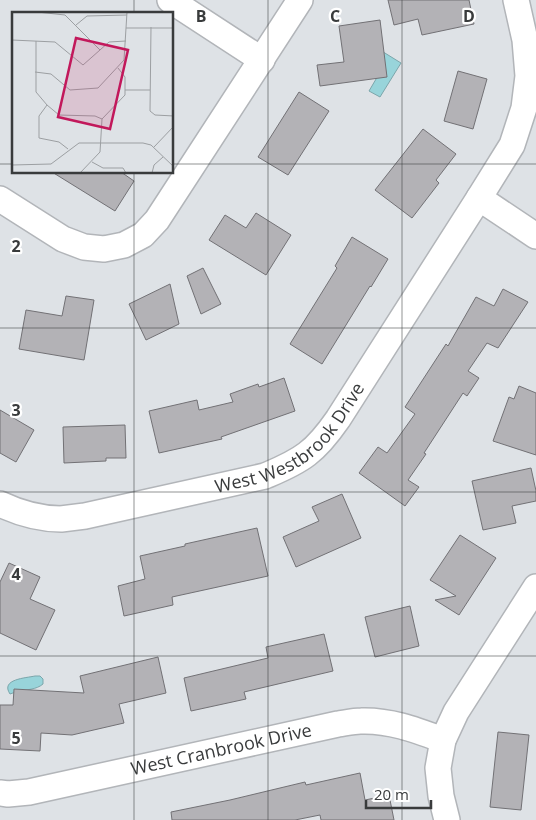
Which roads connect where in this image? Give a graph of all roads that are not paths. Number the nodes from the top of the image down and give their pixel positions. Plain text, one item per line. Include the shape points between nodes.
1 (170, 0) edge
2 (300, 0) edge
3 (516, 0) edge
4 (262, 60) junction
5 (479, 198) junction
6 (0, 199) edge
7 (536, 236) edge
8 (0, 504) edge
9 (536, 587) edge
10 (443, 740) junction
11 (0, 793) edge
12 (447, 820) edge

1 - 4 street
2 - 4 street
3 - 5 street, West Westbrook Drive via 525,40 528,76 524,108 512,145
4 - 6 street via 157,220 143,235 124,245 104,249 84,247 63,239
5 - 7 street
5 - 8 street, West Westbrook Drive via 338,419 307,454 265,476 85,516 37,517
9 - 10 street via 456,712
10 - 11 street, West Cranbrook Drive via 387,722 361,721 28,792
10 - 12 street via 438,768

